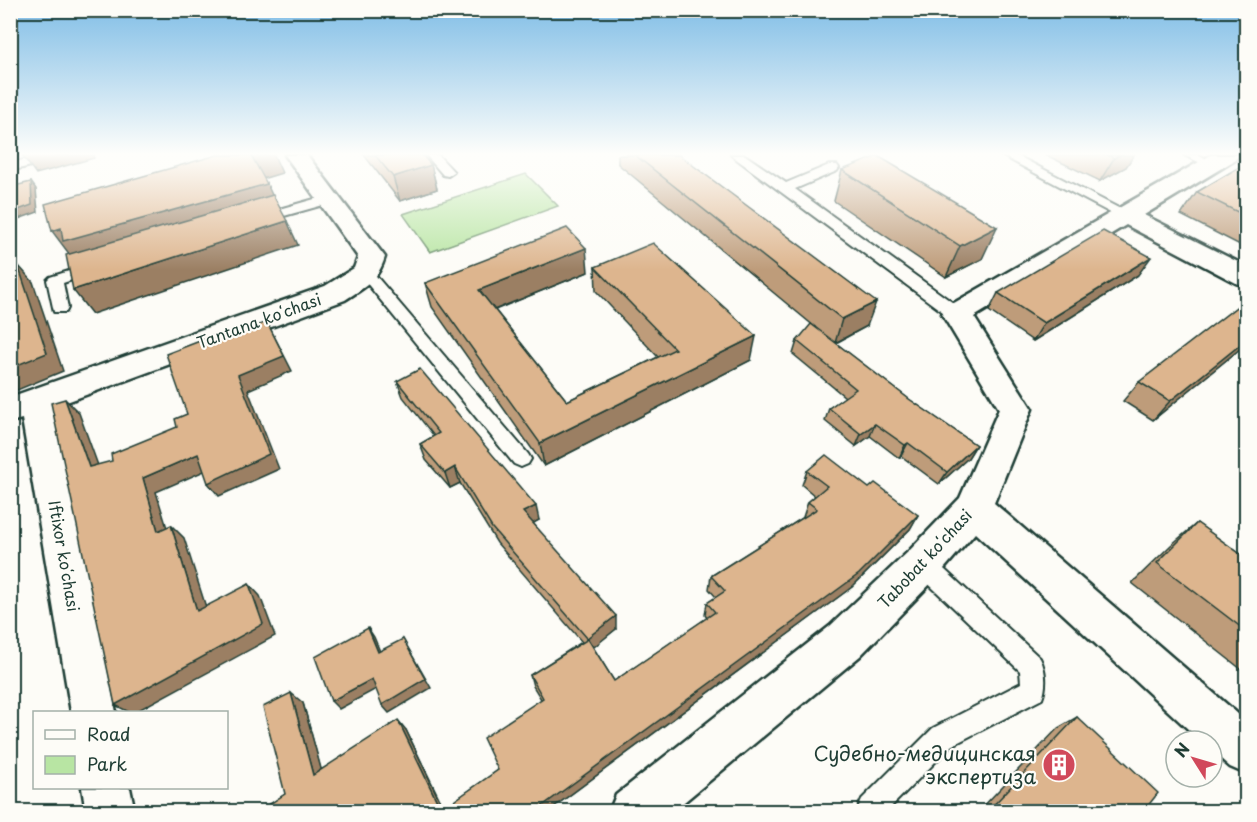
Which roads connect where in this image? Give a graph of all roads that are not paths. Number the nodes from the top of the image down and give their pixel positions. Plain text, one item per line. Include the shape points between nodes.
1 (325, 193) edge
2 (792, 193) edge
3 (1083, 193) edge
4 (1157, 193) edge
5 (329, 199) junction
6 (1125, 215) junction
7 (249, 222) edge
8 (100, 267) edge
9 (366, 273) junction
10 (1246, 277) edge
11 (60, 308) dead end
12 (957, 314) junction
13 (23, 405) edge
14 (521, 459) dead end
15 (974, 508) junction
16 (923, 564) junction
17 (93, 711) edge
18 (1246, 751) edge
19 (106, 789) edge
20 (871, 808) dead end
21 (111, 812) edge
22 (633, 812) edge

1 - 5 street
2 - 12 lane
3 - 6 lane
4 - 6 street
5 - 7 lane
5 - 9 street via 372,257
6 - 10 street
6 - 12 street
8 - 11 lane via 55,280
9 - 13 street, Tantana koʻchasi via 335,294
9 - 14 lane
12 - 15 street, Tabobat koʻchasi via 1016,409
13 - 17 street, Iftixor koʻchasi
15 - 16 street, Tabobat koʻchasi
15 - 18 street
16 - 20 lane via 1032,666 1033,690 942,736
16 - 22 street, Tabobat koʻchasi via 846,641
19 - 21 street

